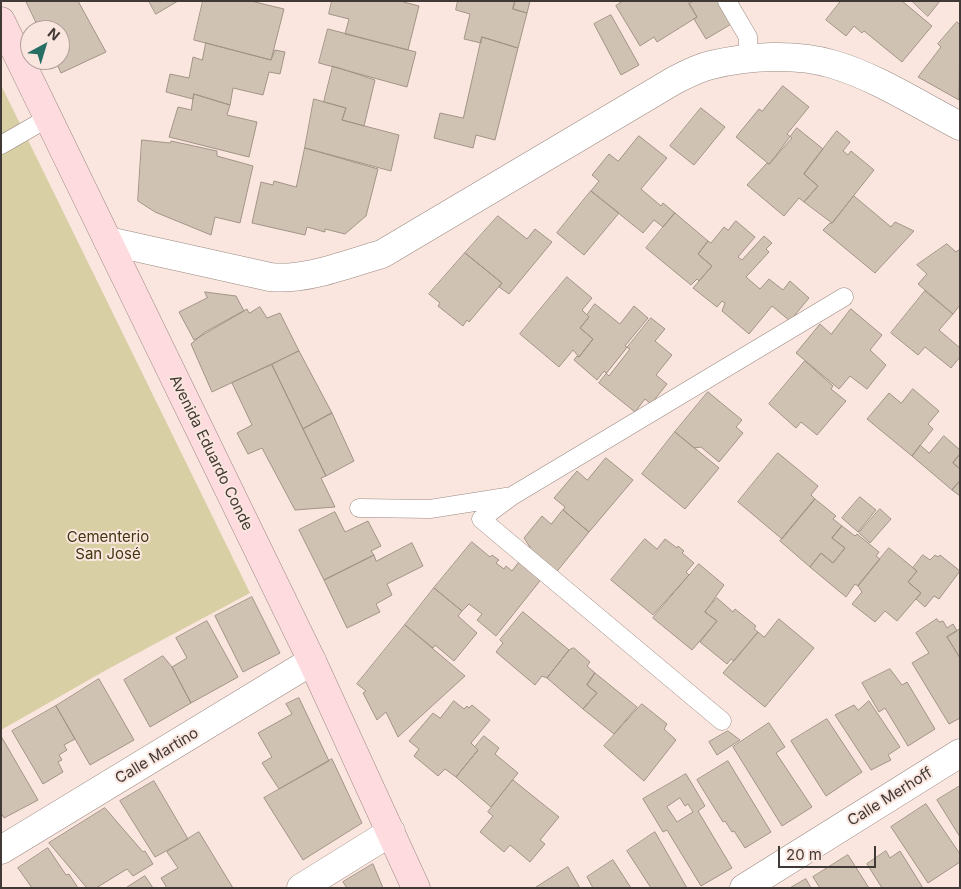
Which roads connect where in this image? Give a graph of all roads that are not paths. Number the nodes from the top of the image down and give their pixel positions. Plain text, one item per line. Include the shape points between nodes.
1 (727, 1) edge
2 (1, 20) edge
3 (748, 59) junction
4 (48, 118) junction
5 (960, 126) edge
6 (1, 144) edge
7 (108, 241) junction
8 (844, 297) dead end
9 (512, 496) junction
10 (359, 508) dead end
11 (312, 661) junction
12 (722, 721) dead end
13 (960, 753) edge
14 (391, 832) junction
15 (1, 850) edge
16 (301, 888) edge
17 (416, 888) edge
18 (744, 888) edge

1 - 3 lane via 748,37
2 - 4 street, Avenida Eduardo Conde
3 - 5 street via 802,58 832,63 864,75
3 - 7 street via 710,65 675,80 382,254 356,262 284,278
4 - 6 lane
4 - 7 street, Avenida Eduardo Conde
7 - 11 street, Avenida Eduardo Conde
8 - 9 lane
9 - 10 lane via 430,509
9 - 12 lane via 481,519
11 - 14 street, Avenida Eduardo Conde
11 - 15 street, Calle Martino
13 - 18 street, Calle Merhoff
14 - 16 street
14 - 17 street, Avenida Eduardo Conde

